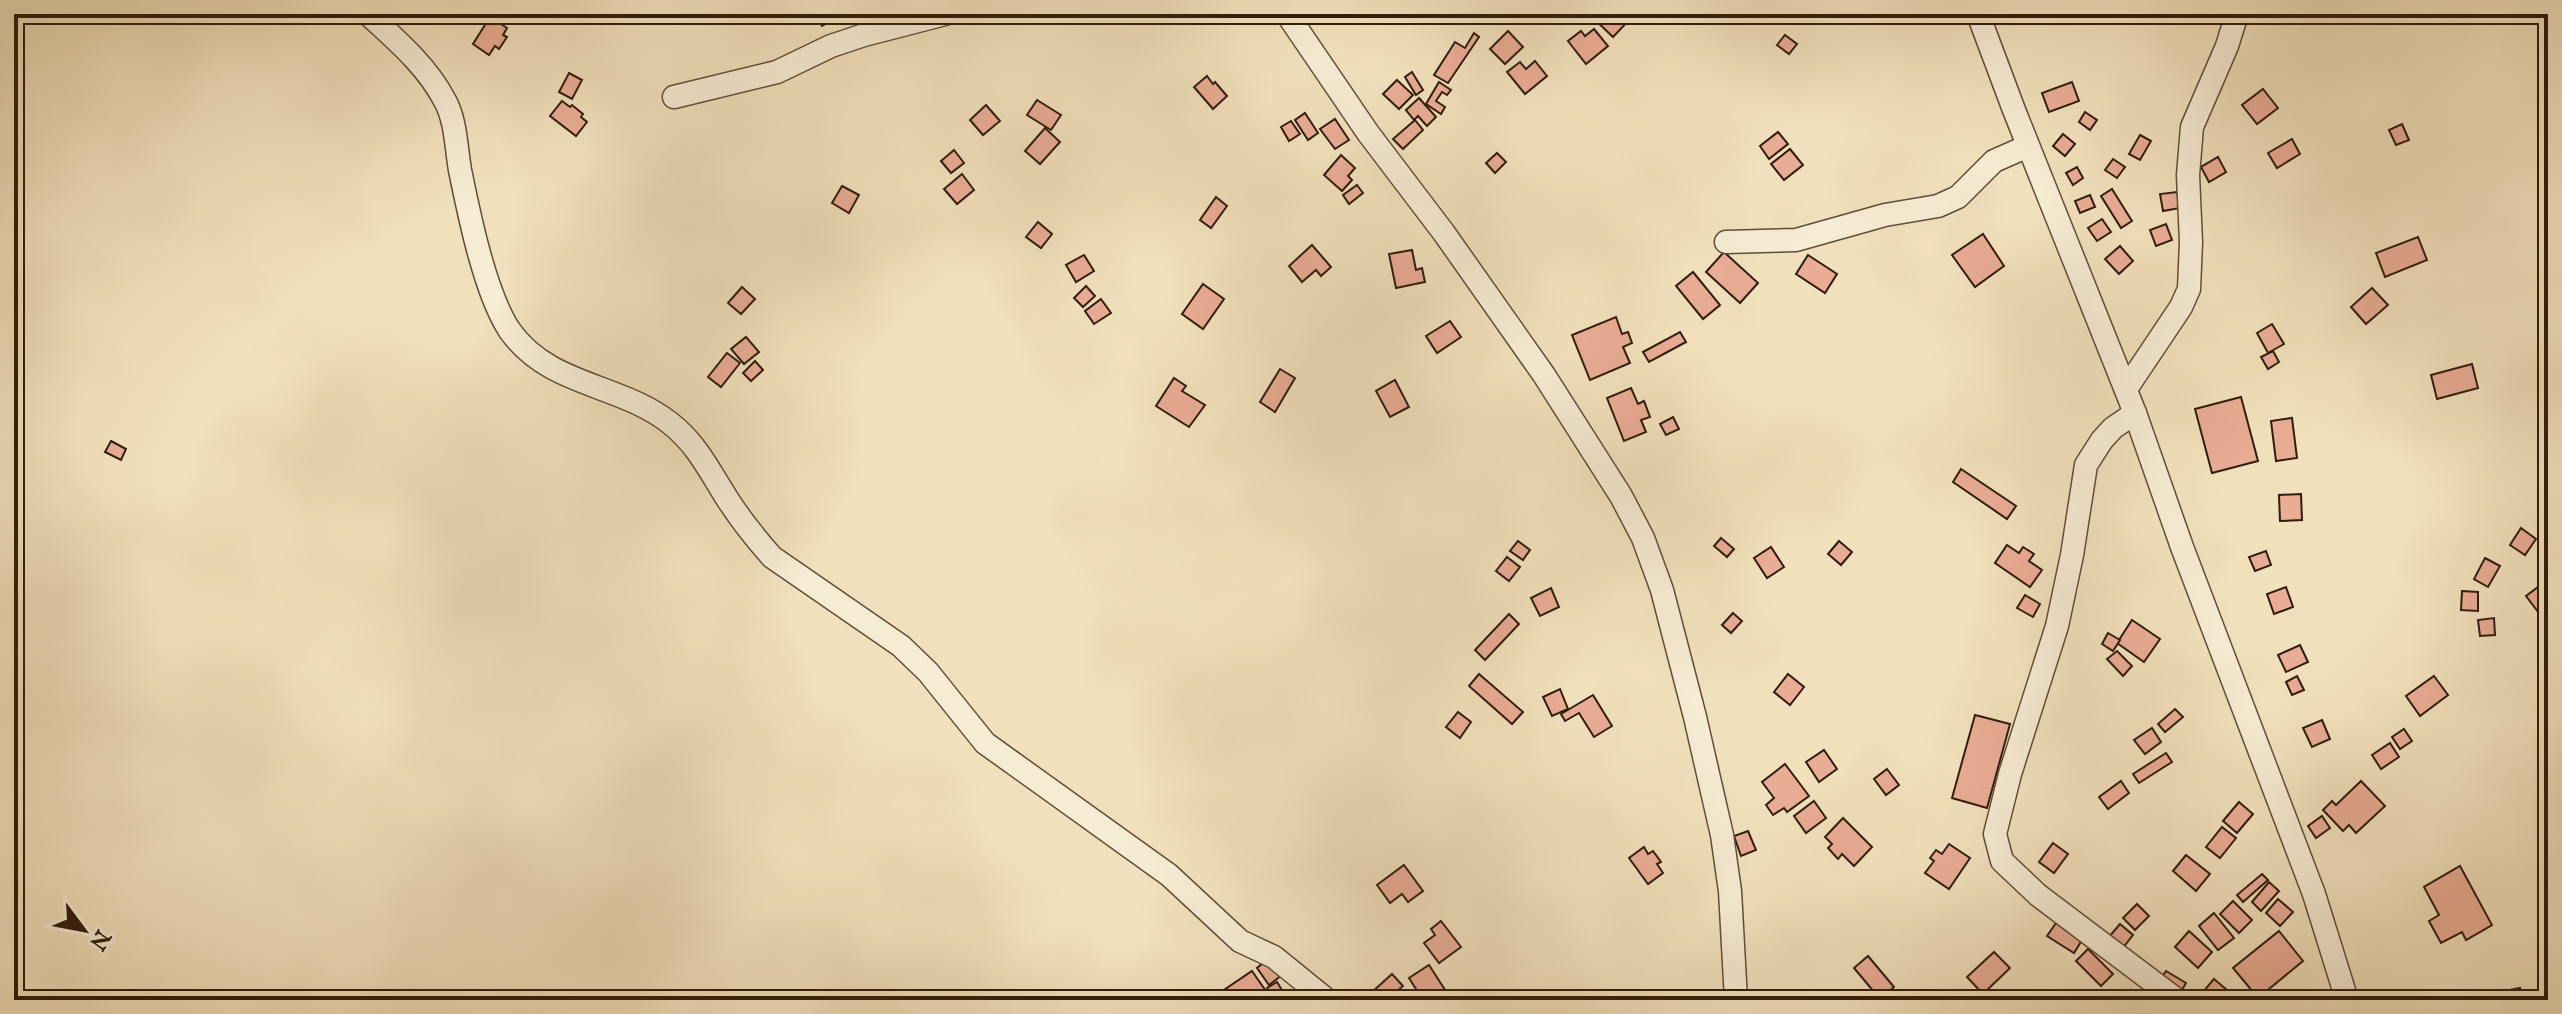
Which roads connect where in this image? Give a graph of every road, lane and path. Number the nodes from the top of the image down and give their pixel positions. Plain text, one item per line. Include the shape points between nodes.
1 (368, 14) edge
2 (945, 14) edge
3 (1287, 14) edge
4 (1978, 14) edge
5 (2237, 14) edge
6 (674, 97) dead end
7 (2028, 146) junction
8 (1726, 242) dead end
9 (2126, 389) junction
10 (2135, 413) junction
11 (1327, 1000) edge
12 (1736, 1000) edge
13 (2177, 1000) edge
14 (2347, 1000) edge

1 - 11 street via 428,74 446,102 489,285 498,312 525,348 559,373 634,401 673,425 698,449 727,499 772,557 901,646 985,743 1160,868 1240,941 1274,957
2 - 6 street via 831,46 777,72
3 - 12 street via 1544,375 1643,538 1662,590 1722,835
4 - 7 street
5 - 9 street via 2192,127 2189,289
7 - 8 street via 1994,161 1946,204 1796,240
7 - 9 street
9 - 10 street
10 - 13 street via 2113,428 2086,465 2057,626 1995,834 2002,861 2038,895
10 - 14 street via 2314,894

